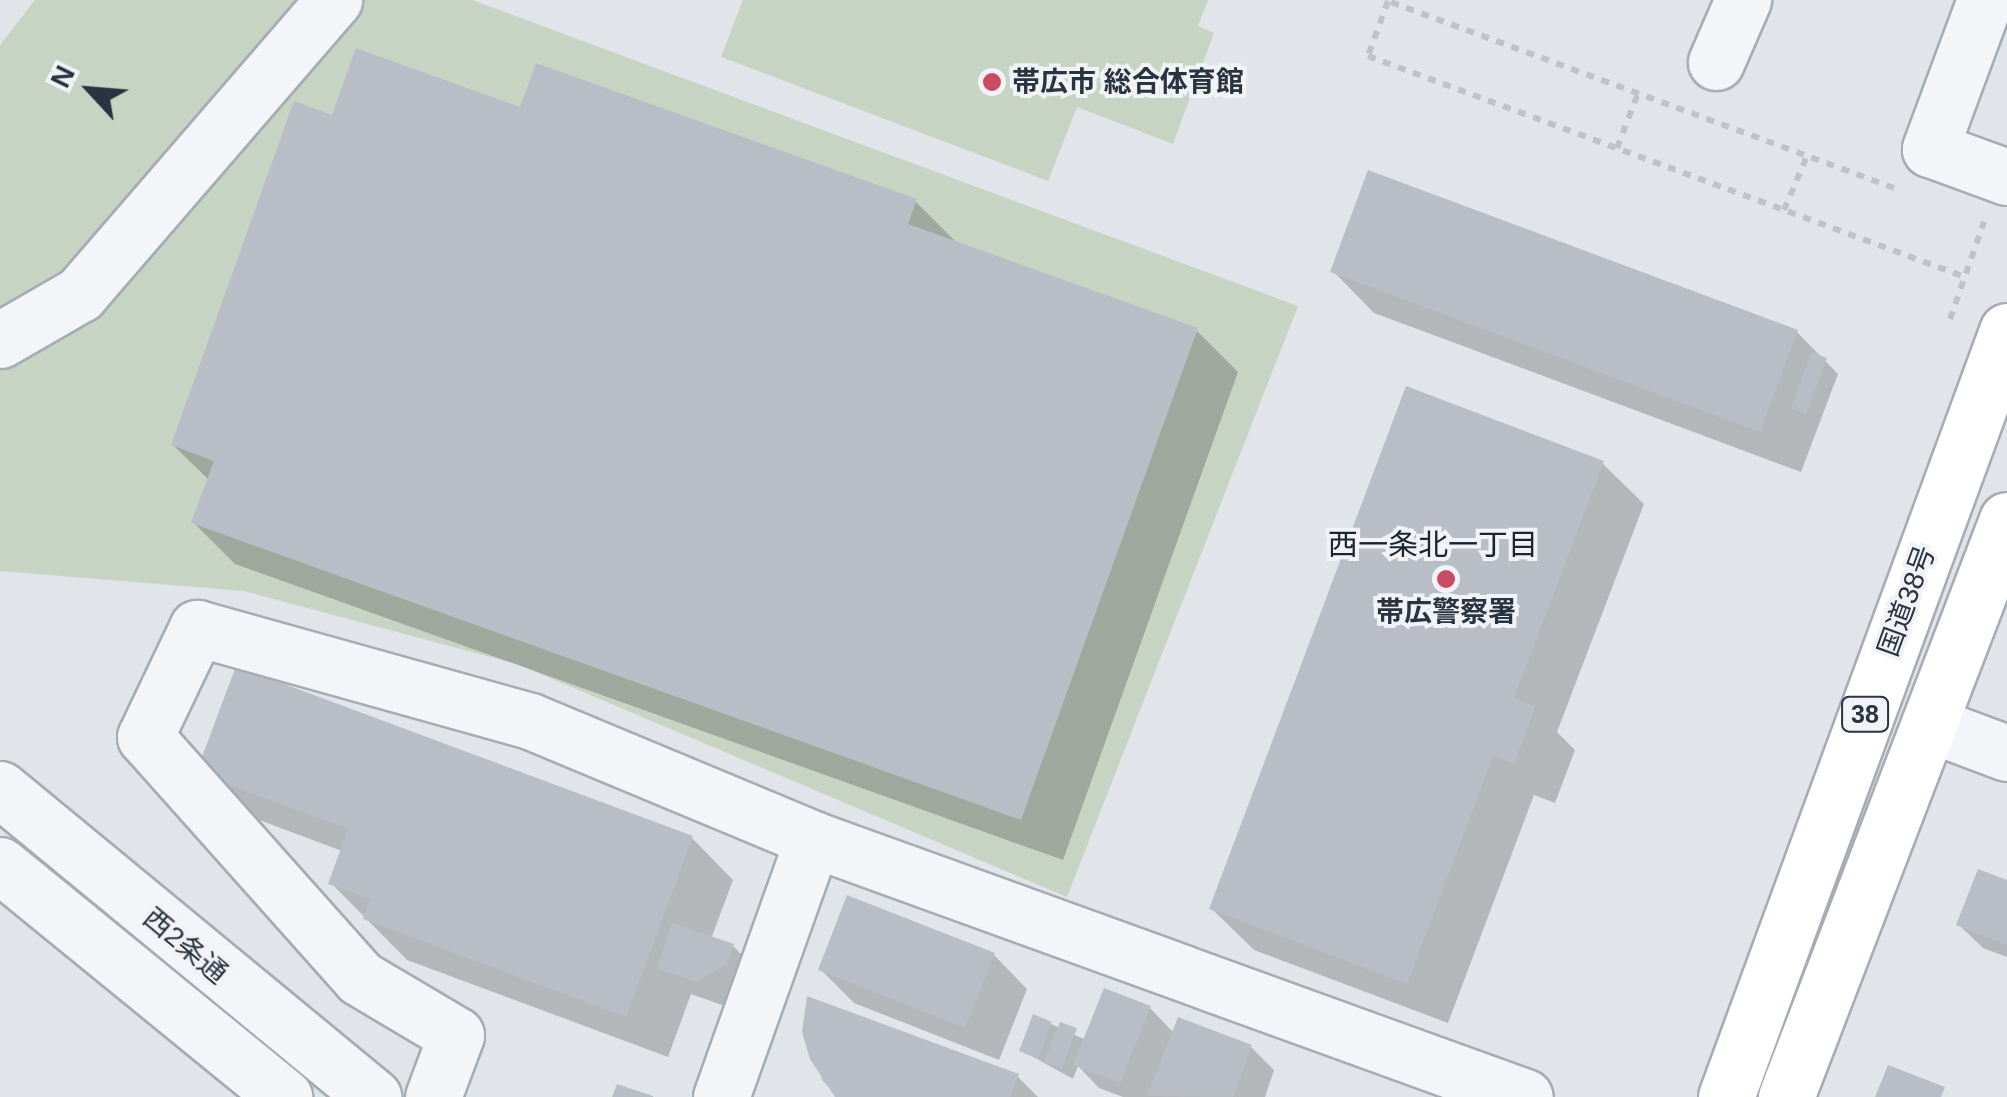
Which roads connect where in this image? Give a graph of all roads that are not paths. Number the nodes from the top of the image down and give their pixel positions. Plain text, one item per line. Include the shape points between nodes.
1 (334, 0) edge
2 (1743, 0) edge
3 (1985, 0) edge
4 (1716, 62) dead end
5 (1996, 199) edge
6 (2007, 331) edge
7 (0, 340) edge
8 (2007, 520) edge
9 (1928, 724) junction
10 (2007, 753) edge
11 (0, 789) edge
12 (813, 838) junction
13 (0, 865) edge
14 (284, 1097) edge
15 (374, 1097) edge
16 (433, 1097) edge
17 (722, 1097) edge
18 (1525, 1097) edge
19 (1726, 1097) edge
20 (1786, 1097) edge

1 - 7 street via 80,294
2 - 4 street
3 - 5 street via 1930,149
6 - 19 highway, 国道38号 / 38
8 - 9 highway, 38
9 - 10 street
9 - 20 highway, 38
11 - 15 street, 西2条通
12 - 16 street via 530,721 197,628 145,738 360,978 456,1035
12 - 17 street
12 - 18 street
13 - 14 street, 西2条通

